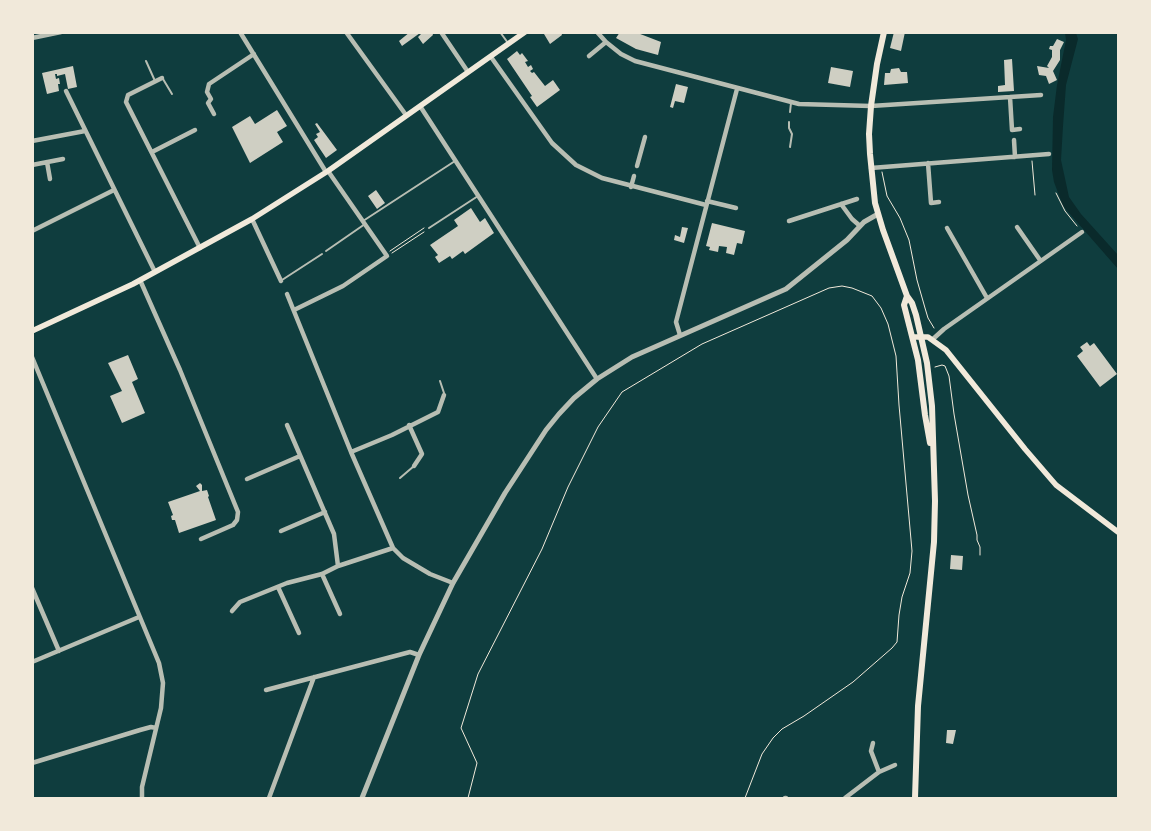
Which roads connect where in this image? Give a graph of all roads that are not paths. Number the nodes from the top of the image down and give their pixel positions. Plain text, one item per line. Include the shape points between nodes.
1 (61, 32) edge
2 (240, 32) edge
3 (346, 32) edge
4 (440, 32) edge
5 (500, 32) edge
6 (525, 32) edge
7 (597, 32) edge
8 (884, 32) edge
9 (32, 38) edge
10 (606, 42) junction
11 (509, 44) junction
12 (254, 54) junction
13 (589, 56) dead end
14 (491, 57) junction
15 (146, 61) dead end
16 (468, 72) junction
17 (162, 78) joint
18 (154, 81) junction
19 (737, 89) junction
20 (66, 91) dead end
21 (172, 94) dead end
22 (1041, 95) dead end
23 (1010, 97) junction
24 (791, 103) junction
25 (420, 106) junction
26 (871, 106) junction
27 (790, 112) dead end
28 (214, 114) dead end
29 (406, 115) junction
30 (789, 122) dead end
31 (1020, 129) dead end
32 (195, 130) dead end
33 (85, 131) junction
34 (644, 137) dead end
35 (1014, 140) dead end
36 (32, 141) edge
37 (790, 147) dead end
38 (152, 152) junction
39 (1048, 154) dead end
40 (1015, 157) junction
41 (63, 158) dead end
42 (455, 160) junction
43 (47, 162) junction
44 (928, 164) junction
45 (32, 165) edge
46 (637, 166) dead end
47 (871, 168) junction
48 (327, 172) junction
49 (634, 176) dead end
50 (50, 179) dead end
51 (632, 186) junction
52 (114, 190) junction
53 (478, 196) junction
54 (857, 199) dead end
55 (939, 202) dead end
56 (707, 203) junction
57 (841, 204) junction
58 (736, 208) dead end
59 (878, 214) junction
60 (252, 219) junction
61 (789, 221) dead end
62 (364, 223) junction
63 (860, 226) junction
64 (1017, 227) dead end
65 (429, 228) road end
66 (947, 228) dead end
67 (32, 231) edge
68 (1082, 232) road end
69 (200, 248) junction
70 (326, 251) dead end
71 (322, 254) dead end
72 (1040, 260) junction
73 (155, 272) junction
74 (140, 280) junction
75 (281, 281) joint
76 (287, 294) dead end
77 (907, 296) junction
78 (988, 298) junction
79 (294, 310) junction
80 (32, 330) edge
81 (680, 336) junction
82 (913, 337) junction
83 (921, 337) junction
84 (933, 339) junction
85 (32, 356) edge
86 (597, 379) junction
87 (440, 381) dead end
88 (444, 395) joint
89 (287, 425) dead end
90 (409, 425) junction
91 (351, 452) junction
92 (300, 456) junction
93 (934, 461) junction
94 (414, 466) joint
95 (400, 478) dead end
96 (247, 479) dead end
97 (324, 512) junction
98 (281, 531) dead end
99 (1118, 532) edge
100 (201, 539) dead end
101 (394, 548) junction
102 (338, 566) junction
103 (322, 574) junction
104 (453, 583) junction
105 (278, 587) junction
106 (32, 588) edge
107 (232, 612) dead end
108 (340, 614) dead end
109 (140, 618) junction
110 (299, 633) dead end
111 (58, 651) junction
112 (419, 655) junction
113 (32, 662) edge
114 (314, 677) junction
115 (266, 690) dead end
116 (156, 728) junction
117 (873, 743) dead end
118 (32, 763) edge
119 (895, 765) dead end
120 (879, 772) junction
121 (142, 798) edge
122 (269, 798) edge
123 (362, 798) edge
124 (845, 798) edge
125 (915, 798) edge

1 - 9 street
2 - 12 street
3 - 29 street
4 - 16 street
5 - 11 lane
6 - 11 main road
7 - 10 street
8 - 26 main road
10 - 13 street
10 - 19 street via 635,61
11 - 14 main road
12 - 28 street via 209,84 207,92 211,99 208,103
12 - 48 street
14 - 16 main road
14 - 51 street via 559,151 589,172
15 - 18 lane
16 - 25 main road
17 - 18 street
17 - 21 lane
18 - 38 street via 128,95 126,102
19 - 24 street
19 - 56 street
20 - 33 street
22 - 23 street
23 - 26 street
23 - 31 street via 1012,130
24 - 26 street
24 - 27 lane
25 - 29 main road
25 - 42 street
26 - 47 main road
29 - 48 main road
30 - 37 lane via 792,134
32 - 38 street
33 - 36 street
33 - 52 street
34 - 46 street
35 - 40 street
38 - 69 street
39 - 40 street
40 - 44 street
41 - 43 street
42 - 53 street
42 - 62 lane
43 - 45 street
43 - 50 street
44 - 47 street
44 - 55 street via 932,203
47 - 59 main road
48 - 60 main road
48 - 62 street
49 - 51 street
51 - 56 street
52 - 67 street
52 - 73 street
53 - 65 lane
53 - 86 street
54 - 57 street
56 - 58 street
56 - 81 street via 676,322
57 - 61 street
57 - 63 street
59 - 63 street
59 - 77 main road
60 - 69 main road
60 - 75 street
62 - 70 lane
62 - 79 street via 387,256 343,286
63 - 81 street via 786,289
64 - 72 street
66 - 78 street
68 - 72 street
69 - 73 main road
71 - 75 lane
72 - 78 street
73 - 74 main road
74 - 80 main road
74 - 100 street via 238,512 233,525
76 - 79 street
77 - 82 main road via 904,305
77 - 83 main road
78 - 84 street
79 - 91 street
81 - 86 street via 632,357
82 - 83 main road
82 - 93 main road
83 - 84 main road
83 - 93 main road via 932,406
84 - 99 main road via 950,354 1056,485
85 - 109 street
86 - 104 street via 574,398 546,430
87 - 88 lane
88 - 90 street via 438,412
89 - 92 street
90 - 91 street
90 - 94 street via 422,454
91 - 101 street
92 - 96 street
92 - 97 street
93 - 125 main road via 934,542 918,706
94 - 95 lane
97 - 98 street
97 - 102 street via 334,534
101 - 102 street
101 - 104 street via 430,574
102 - 103 street
103 - 105 street
103 - 108 street
104 - 112 street
105 - 107 street via 240,602
105 - 110 street
106 - 111 street
109 - 111 street
109 - 116 street via 159,663 163,683
111 - 113 street
112 - 114 street via 410,652
112 - 123 street
114 - 115 street
114 - 122 street
116 - 118 street
116 - 121 street
117 - 120 street via 871,751
119 - 120 street
120 - 124 street

